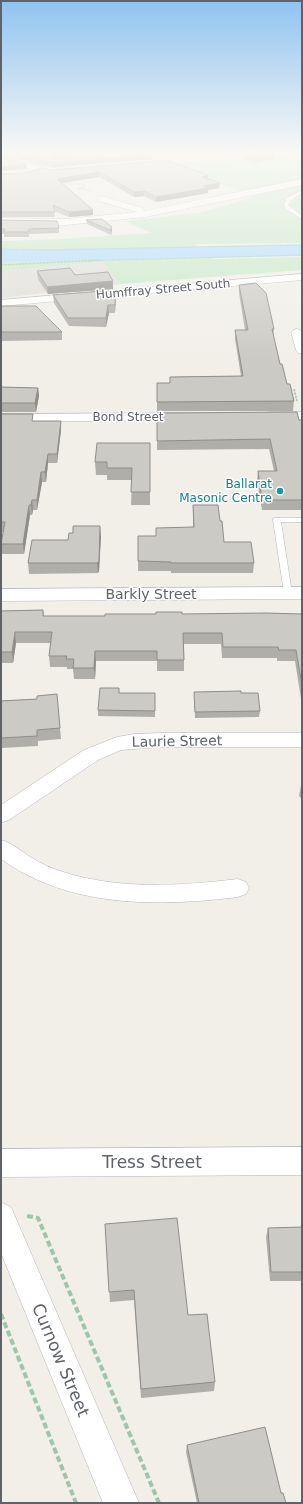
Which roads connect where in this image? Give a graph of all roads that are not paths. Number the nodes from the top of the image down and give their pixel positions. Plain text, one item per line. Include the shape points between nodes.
1 (79, 220) edge
2 (1, 221) edge
3 (302, 277) edge
4 (1, 303) edge
5 (297, 332) dead end
6 (302, 350) edge
7 (254, 416) edge
8 (302, 416) edge
9 (199, 417) edge
10 (1, 418) edge
11 (302, 520) edge
12 (295, 593) edge
13 (1, 595) edge
14 (302, 740) edge
15 (1, 815) edge
16 (1, 848) edge
17 (238, 888) dead end
18 (302, 1161) edge
19 (1, 1163) edge
20 (11, 1216) edge
21 (121, 1503) edge

1 - 2 street
3 - 4 street, Humffray Street South
5 - 6 street
7 - 8 street
9 - 10 street, Bond Street
11 - 12 lane via 277,520
12 - 13 main road, Barkly Street
14 - 15 street, Laurie Street via 160,740 117,744 91,755
16 - 17 street via 19,861 49,876 90,888 148,893 206,892
18 - 19 street, Tress Street
20 - 21 street, Curnow Street

